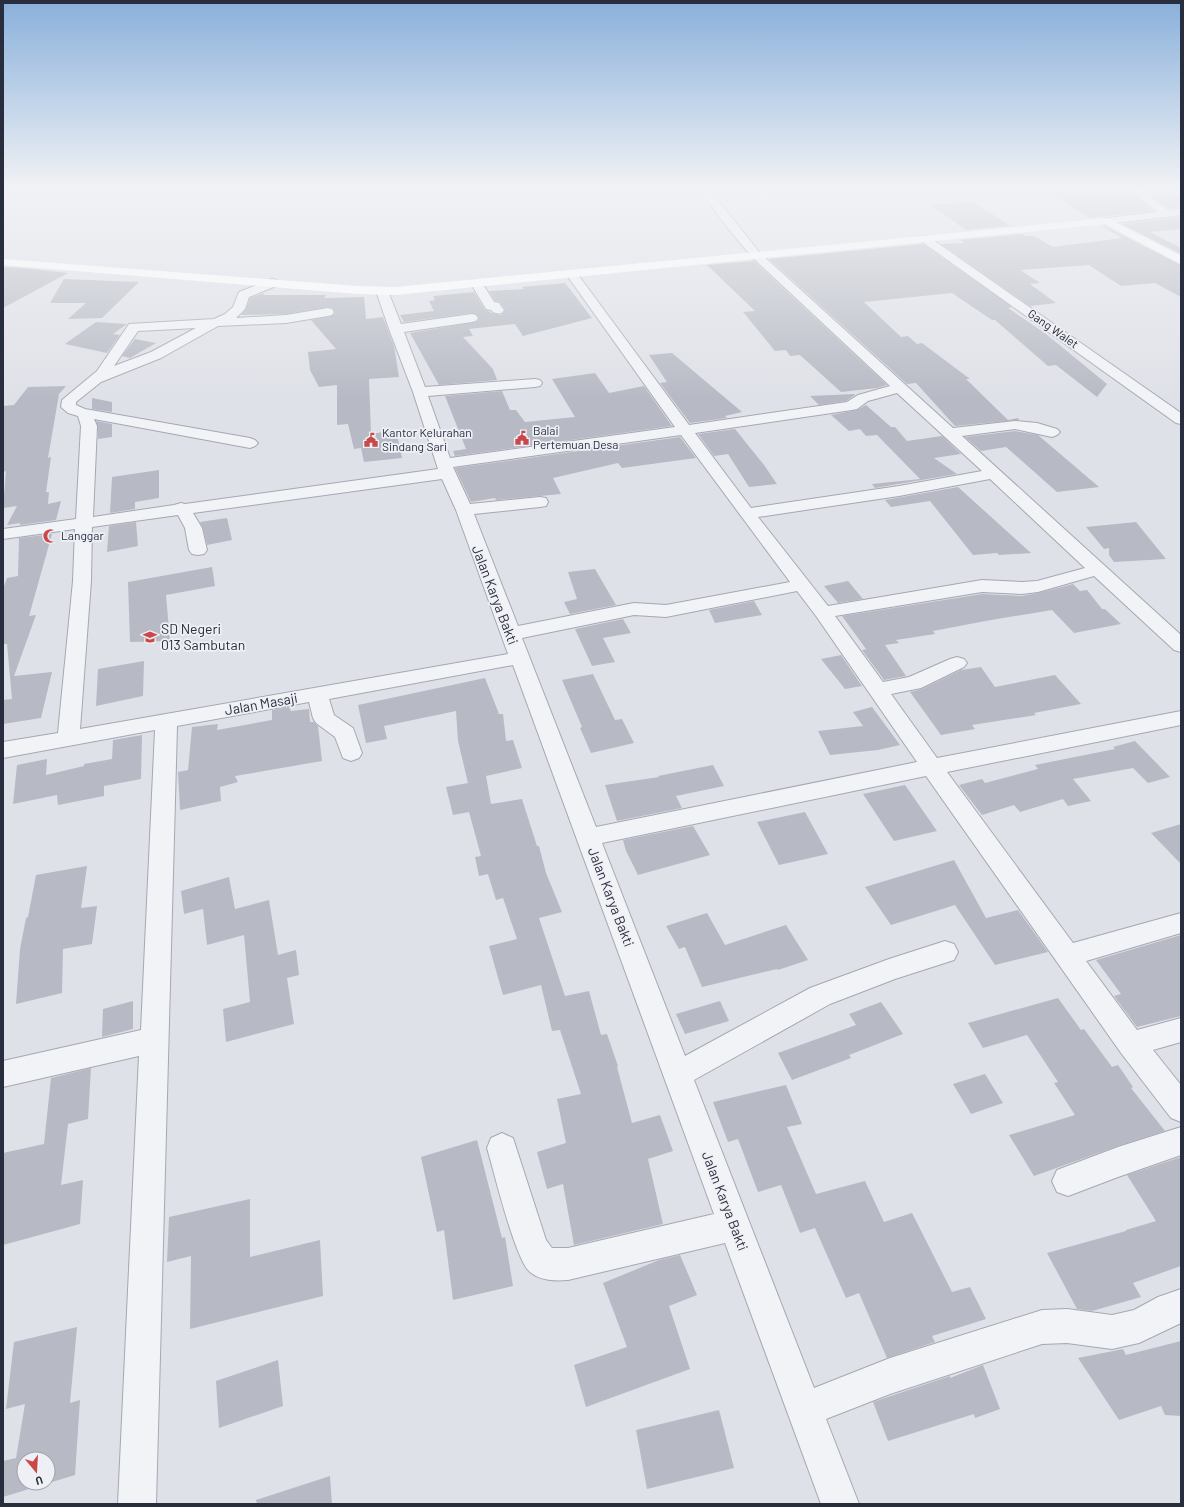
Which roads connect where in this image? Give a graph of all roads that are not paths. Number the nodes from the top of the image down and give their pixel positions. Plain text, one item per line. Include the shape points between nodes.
1 (724, 258) edge
2 (760, 258) edge
3 (952, 258) edge
4 (5, 264) edge
5 (572, 274) junction
6 (272, 283) junction
7 (477, 284) junction
8 (382, 291) junction
9 (498, 310) dead end
10 (328, 312) dead end
11 (472, 318) dead end
12 (218, 322) junction
13 (395, 329) junction
14 (98, 378) junction
15 (535, 383) dead end
16 (900, 388) junction
17 (420, 392) junction
18 (84, 413) junction
19 (1181, 420) edge
20 (686, 430) junction
21 (1052, 432) dead end
22 (948, 433) junction
23 (250, 443) dead end
24 (446, 468) junction
25 (993, 474) junction
26 (540, 502) dead end
27 (181, 508) junction
28 (464, 510) junction
29 (747, 514) junction
30 (84, 522) junction
31 (3, 534) edge
32 (198, 550) dead end
33 (1097, 570) junction
34 (802, 585) junction
35 (823, 612) junction
36 (510, 634) junction
37 (1181, 646) edge
38 (519, 658) junction
39 (957, 663) dead end
40 (877, 690) junction
41 (317, 694) junction
42 (1181, 718) edge
43 (166, 721) junction
44 (68, 738) junction
45 (3, 750) edge
46 (351, 753) dead end
47 (932, 767) junction
48 (589, 837) junction
49 (1181, 923) edge
50 (945, 952) dead end
51 (1067, 956) junction
52 (1181, 1030) edge
53 (154, 1040) junction
54 (1132, 1044) junction
55 (3, 1074) edge
56 (678, 1074) junction
57 (1181, 1108) edge
58 (1181, 1141) edge
59 (502, 1148) dead end
60 (1068, 1181) dead end
61 (734, 1225) junction
62 (1181, 1306) edge
63 (804, 1410) junction
64 (137, 1504) edge
65 (840, 1504) edge

1 - 5 main road
2 - 16 street
3 - 19 street, Gang Walet
4 - 6 main road
5 - 7 main road
5 - 20 street
6 - 8 main road
6 - 12 street via 243,295 239,309
7 - 8 main road
7 - 9 street via 490,306 495,306
8 - 13 street, Jalan Karya Bakti
10 - 12 street via 286,319
11 - 13 street
12 - 14 street via 156,355
12 - 14 street via 134,327
13 - 17 street, Jalan Karya Bakti
14 - 18 street via 69,400 70,409
15 - 17 street
16 - 20 street via 863,398 852,406
16 - 22 street
17 - 24 street, Jalan Karya Bakti
18 - 23 street
18 - 30 street via 89,426
20 - 24 street
20 - 29 street
21 - 22 street via 1015,425
22 - 25 street
24 - 27 street
24 - 28 street, Jalan Karya Bakti
25 - 29 street
25 - 33 street
26 - 28 street
27 - 30 street
27 - 32 street via 193,523
28 - 36 street, Jalan Karya Bakti
29 - 34 street
30 - 31 street
30 - 44 street via 82,581
33 - 35 street via 1038,586 982,586
33 - 37 street
34 - 35 street
34 - 36 street via 666,611 634,608
35 - 40 street
36 - 38 street, Jalan Karya Bakti
38 - 41 street, Jalan Masaji
38 - 48 street, Jalan Karya Bakti
39 - 40 street via 914,683
40 - 47 street
41 - 43 street, Jalan Masaji
41 - 46 street via 324,718 345,733
42 - 47 street
43 - 44 street, Jalan Masaji
43 - 53 street
44 - 45 street, Jalan Masaji
47 - 48 street
47 - 51 street
48 - 56 street, Jalan Karya Bakti
49 - 51 street
50 - 56 street via 820,996
51 - 54 street
52 - 54 street
53 - 55 street
53 - 64 street
54 - 57 street
56 - 61 street, Jalan Karya Bakti
58 - 60 street
59 - 61 street via 531,1244 537,1257 549,1265 568,1264
61 - 63 street, Jalan Karya Bakti
62 - 63 street via 1170,1309 1139,1326 1112,1332 1067,1326 1042,1327 890,1376
63 - 65 street, Jalan Karya Bakti

